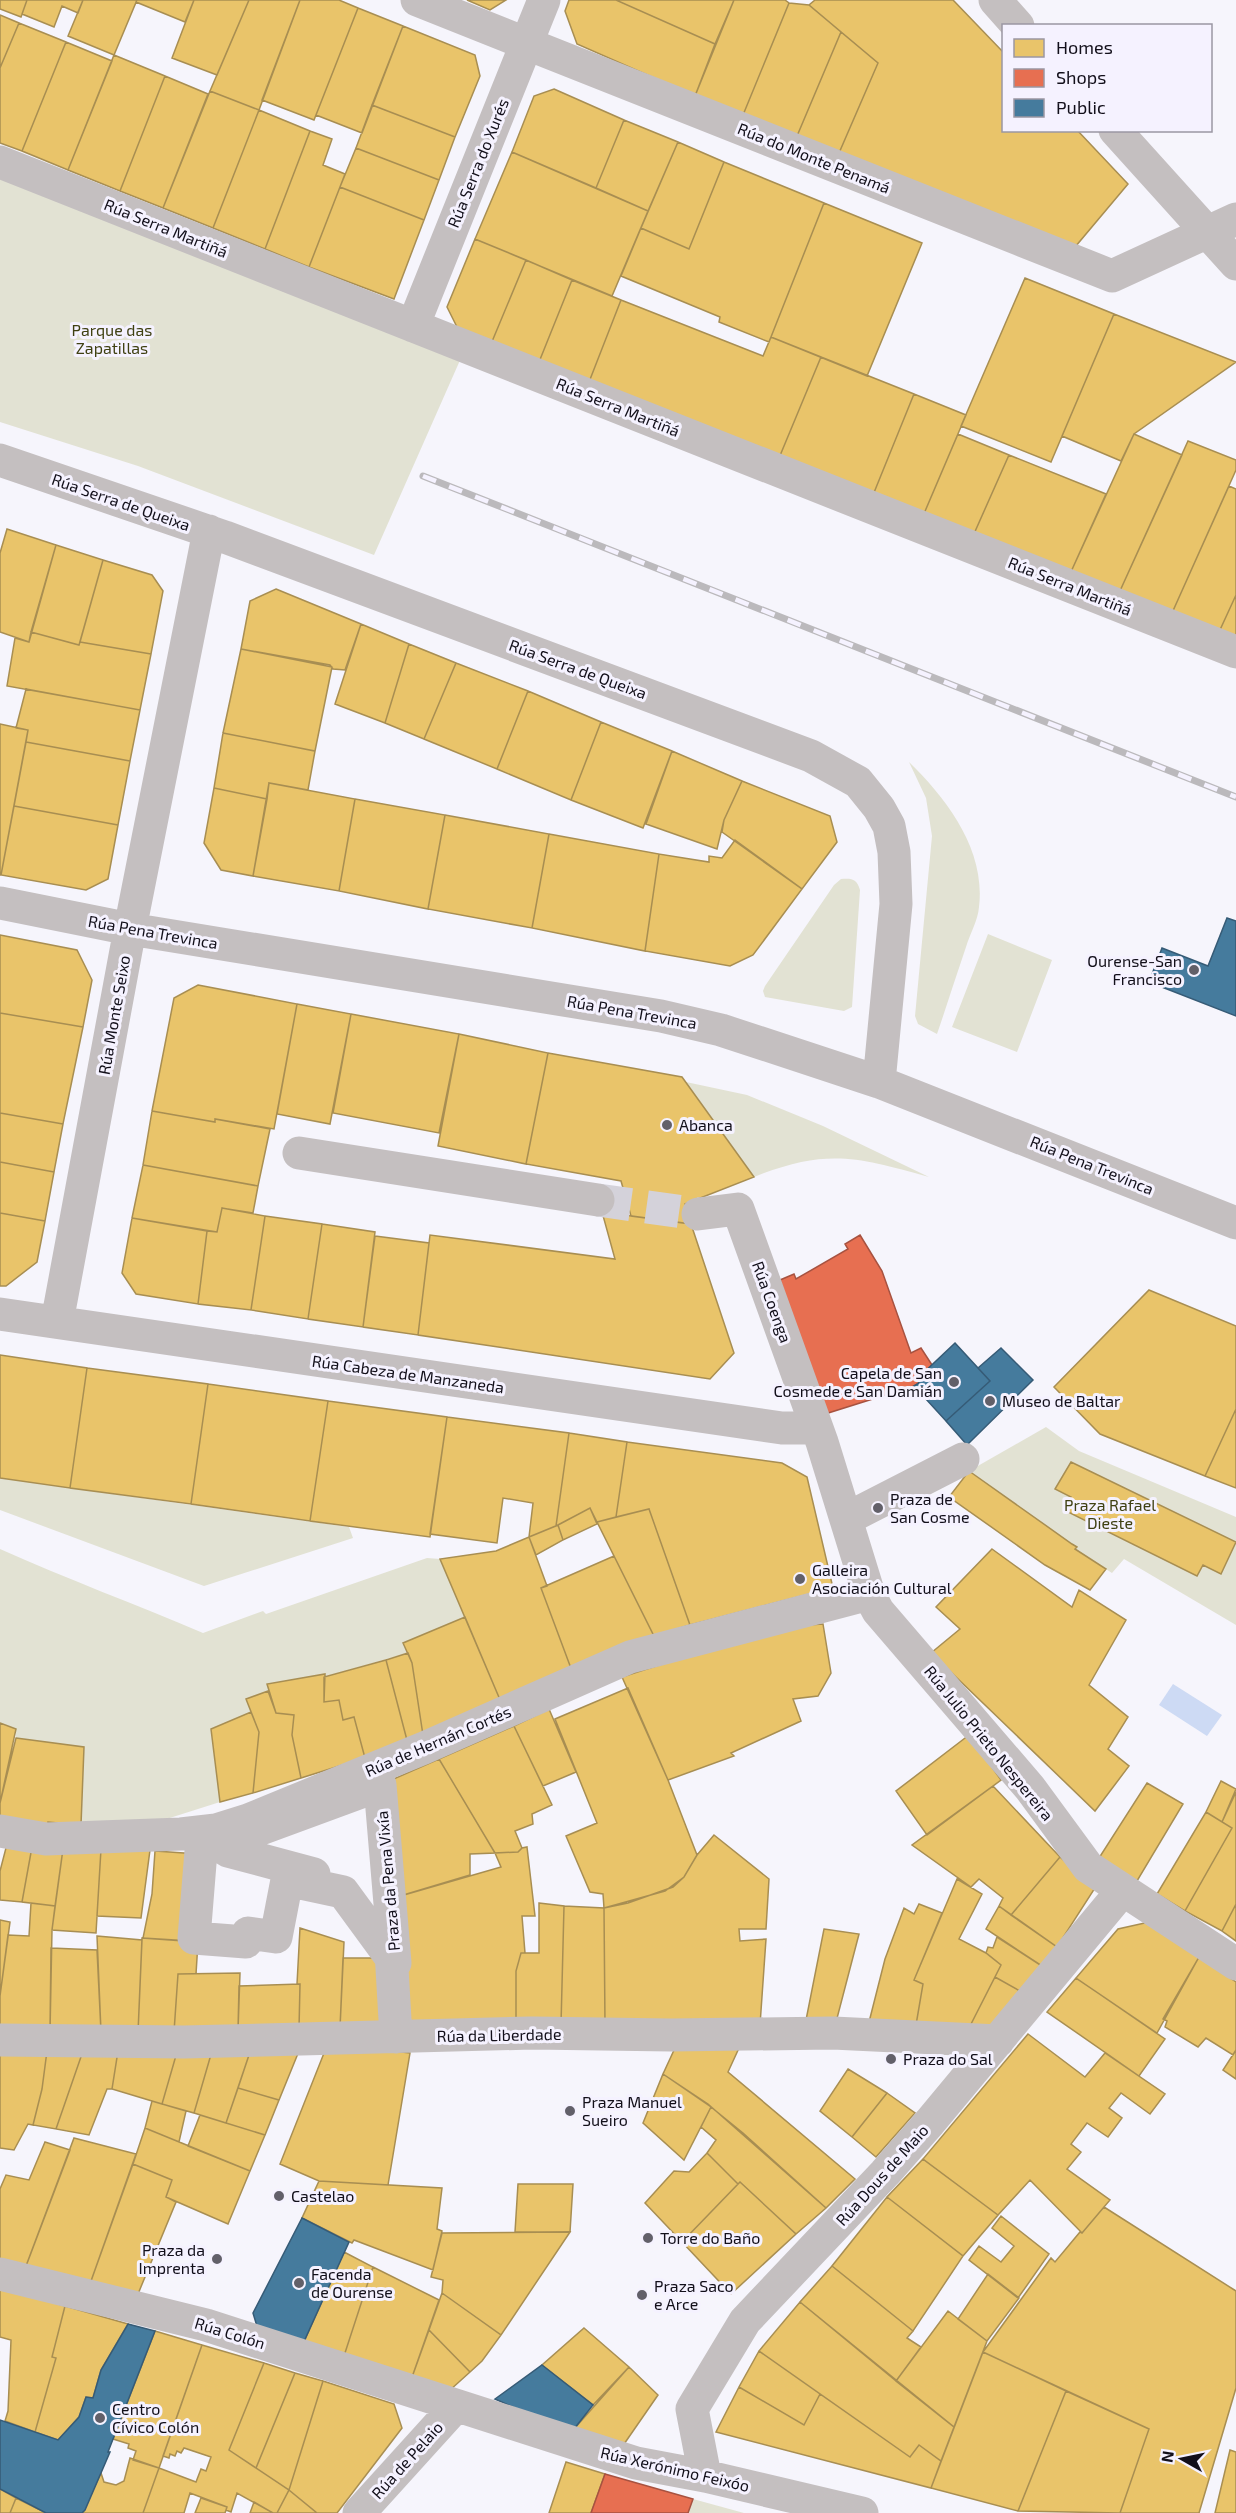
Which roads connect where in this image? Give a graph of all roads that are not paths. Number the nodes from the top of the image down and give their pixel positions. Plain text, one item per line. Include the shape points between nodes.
1 (417, 0) edge
2 (544, 0) edge
3 (995, 0) edge
4 (1016, 24) edge
5 (526, 44) junction
6 (1117, 132) edge
7 (0, 162) edge
8 (1222, 225) edge
9 (1236, 264) edge
10 (413, 326) junction
11 (0, 460) edge
12 (209, 531) junction
13 (1236, 652) edge
14 (0, 903) edge
15 (130, 929) junction
16 (879, 1082) junction
17 (299, 1154) dead end
18 (598, 1200) tunnel mouth
19 (698, 1214) tunnel mouth
20 (1236, 1223) edge
21 (0, 1314) edge
22 (57, 1322) junction
23 (817, 1428) junction
24 (963, 1459) dead end
25 (848, 1518) junction
26 (869, 1594) junction
27 (0, 1831) edge
28 (218, 1838) junction
29 (1122, 1891) junction
30 (391, 1955) junction
31 (1236, 1964) edge
32 (396, 2037) junction
33 (0, 2040) edge
34 (998, 2041) junction
35 (0, 2274) edge
36 (456, 2406) junction
37 (705, 2476) junction
38 (359, 2513) edge
39 (862, 2513) edge

1 - 5 street, Rúa do Monte Penamá
2 - 5 street, Rúa Serra do Xurés
3 - 4 street
5 - 8 street, Rúa do Monte Penamá via 1112,276
5 - 10 street, Rúa Serra do Xurés
6 - 8 street
7 - 10 street, Rúa Serra Martiñá
8 - 9 street
10 - 13 street, Rúa Serra Martiñá
11 - 12 street, Rúa Serra de Queixa
12 - 15 street, Rúa Monte Seixo
12 - 16 street, Rúa Serra de Queixa via 812,756 858,782 889,826 894,852 896,904
14 - 15 street, Rúa Pena Trevinca
15 - 16 street, Rúa Pena Trevinca via 661,1016 721,1030
15 - 22 street, Rúa Monte Seixo
16 - 20 street, Rúa Pena Trevinca
17 - 18 street
19 - 23 street, Rúa Coenga via 738,1209
21 - 22 street, Rúa Cabeza de Manzaneda
22 - 23 street, Rúa Cabeza de Manzaneda via 782,1428
23 - 25 street
24 - 25 street
25 - 26 street
26 - 28 street, Rúa de Hernán Cortés via 630,1657 248,1820
26 - 29 street, Rúa Julio Prieto Nespereira via 878,1611 1030,1788 1088,1867
27 - 28 street, Rúa de Hernán Cortés via 46,1839 181,1833
28 - 30 street via 228,1851 342,1882
28 - 30 street, Praza da Pena Vixía via 380,1785 395,1963
28 - 30 street, Praza da Pena Vixía via 201,1851 194,1938 246,1942 248,1933 276,1937 287,1880 344,1892
29 - 31 street, Rúa Julio Prieto Nespereira
29 - 34 street, Rúa Dous de Maio
30 - 32 street
32 - 33 street, Rúa da Liberdade via 184,2042
32 - 34 street, Rúa da Liberdade via 833,2033
34 - 37 street, Rúa Dous de Maio via 885,2173 744,2321 692,2409
35 - 36 street, Rúa Colón via 206,2325
36 - 37 street, Rúa Xerónimo Feixóo via 636,2463
36 - 38 street, Rúa de Pelaio
37 - 39 street, Rúa Xerónimo Feixóo

